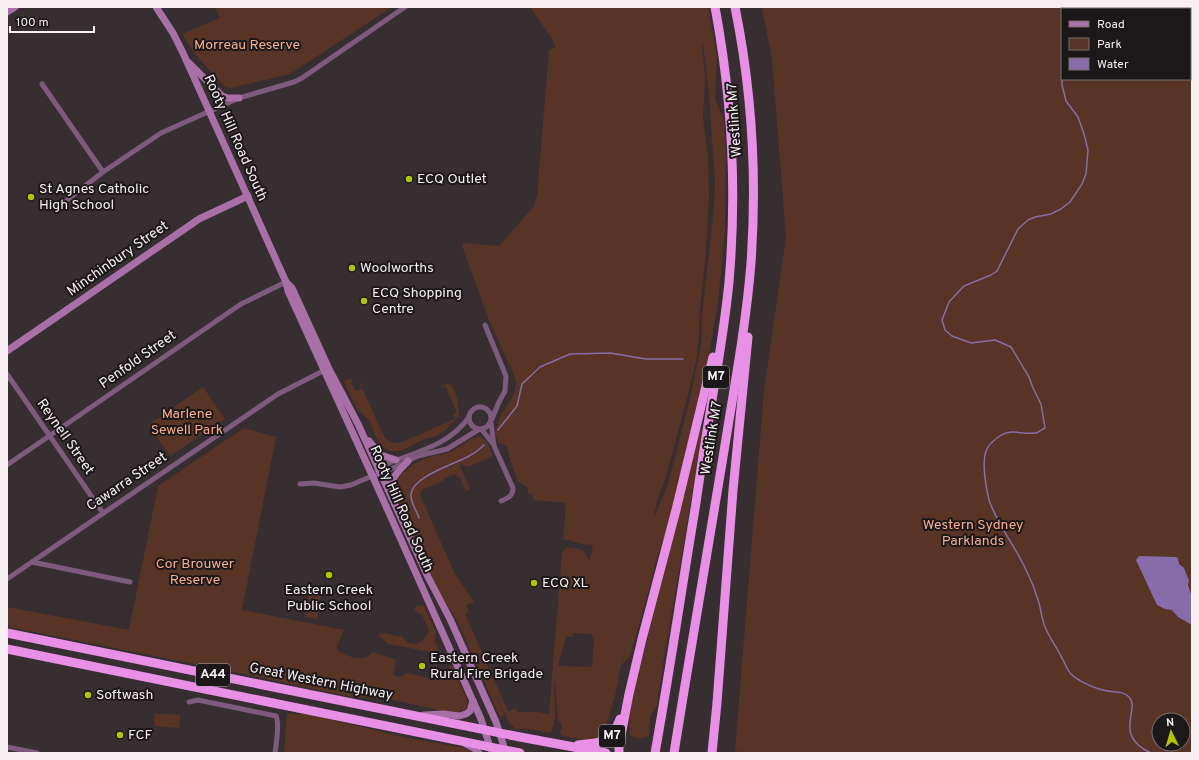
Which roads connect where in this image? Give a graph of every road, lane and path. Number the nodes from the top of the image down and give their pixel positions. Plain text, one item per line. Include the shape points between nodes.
1 (15, 7) edge
2 (156, 7) edge
3 (405, 7) edge
4 (715, 7) edge
5 (735, 7) edge
6 (7, 12) edge
7 (186, 60) junction
8 (42, 84) dead end
9 (239, 98) junction
10 (209, 111) junction
11 (103, 172) junction
12 (248, 196) junction
13 (58, 207) dead end
14 (286, 282) junction
15 (748, 292) junction
16 (724, 321) junction
17 (485, 325) dead end
18 (7, 351) edge
19 (326, 370) junction
20 (7, 374) edge
21 (498, 404) junction
22 (484, 408) junction
23 (469, 417) junction
24 (491, 421) junction
25 (480, 430) junction
26 (50, 436) junction
27 (364, 437) junction
28 (494, 446) junction
29 (396, 460) junction
30 (408, 461) junction
31 (7, 465) edge
32 (380, 471) junction
33 (372, 476) junction
34 (300, 484) dead end
35 (390, 491) junction
36 (501, 501) dead end
37 (103, 513) junction
38 (32, 562) junction
39 (7, 579) edge
40 (130, 582) dead end
41 (7, 633) edge
42 (7, 649) edge
43 (720, 651) junction
44 (629, 694) junction
45 (473, 700) junction
46 (189, 702) dead end
47 (418, 716) junction
48 (484, 730) junction
49 (499, 732) junction
50 (448, 738) junction
51 (568, 746) junction
52 (7, 747) edge
53 (656, 748) edge
54 (491, 750) edge
55 (674, 750) edge
56 (506, 752) edge
57 (37, 753) edge
58 (275, 753) edge
59 (479, 753) edge
60 (520, 753) edge
61 (606, 753) edge
62 (619, 753) edge
63 (712, 753) edge
64 (717, 753) edge

1 - 6 main road
2 - 7 main road, Rooty Hill Road South
3 - 9 street via 302,78 285,86
4 - 16 highway, Westlink M7 / M7 via 728,92 733,172 729,282
5 - 15 highway, Westlink M7 / M7 via 746,77 751,138 753,188
7 - 9 main road via 222,96
7 - 10 main road, Rooty Hill Road South
8 - 11 street
9 - 10 street
10 - 11 street via 161,133
10 - 12 main road, Rooty Hill Road South
11 - 13 street
12 - 14 main road, Rooty Hill Road South
12 - 18 main road, Minchinbury Street via 199,219
14 - 19 main road, Rooty Hill Road South via 292,288
14 - 26 street, Penfold Street via 241,304
15 - 43 highway via 749,326
15 - 55 highway, Westlink M7 / M7 via 740,355
16 - 44 highway, M7
16 - 53 highway, Westlink M7 / M7
17 - 21 street via 506,376 505,391
19 - 27 main road, Rooty Hill Road South via 350,408
19 - 33 main road, Rooty Hill Road South
19 - 37 street, Cawarra Street via 278,394
20 - 26 street, Reynell Street
21 - 22 street
21 - 24 street
22 - 23 street via 473,410
22 - 24 street via 490,412
23 - 25 street via 472,426
23 - 29 street via 447,440
24 - 25 street via 489,426
24 - 28 street
25 - 28 street
25 - 30 street via 447,449 423,454
26 - 31 street, Penfold Street
26 - 37 street, Reynell Street
27 - 29 main road via 381,455
27 - 32 main road, Rooty Hill Road South
28 - 36 street via 513,488 511,496
29 - 32 street
30 - 32 street
30 - 35 main road via 392,479
32 - 33 street
32 - 35 main road, Rooty Hill Road South
33 - 34 street via 340,487 314,483
33 - 45 main road, Rooty Hill Road South
35 - 49 main road, Rooty Hill Road South
37 - 38 street, Cawarra Street
38 - 39 street, Cawarra Street
38 - 40 street
41 - 47 highway, Great Western Highway / A44
42 - 50 highway, Great Western Highway / A44
43 - 63 highway
43 - 64 highway via 721,701
44 - 51 highway, M7 via 615,732 609,739 600,743
44 - 62 highway, M7
45 - 47 main road via 470,711 463,715
45 - 48 main road, Rooty Hill Road South
46 - 58 street via 198,700 276,716 278,719
47 - 48 highway, Great Western Highway / A44
48 - 49 highway, Great Western Highway / A44
48 - 54 main road, Rooty Hill Road South
49 - 51 highway, Great Western Highway / A44
49 - 56 main road, Rooty Hill Road South
50 - 54 highway, Great Western Highway / A44
50 - 59 main road via 473,747
51 - 61 highway, Great Western Highway / A44
52 - 57 street
54 - 56 highway, Great Western Highway / A44
56 - 60 highway, Great Western Highway / A44

